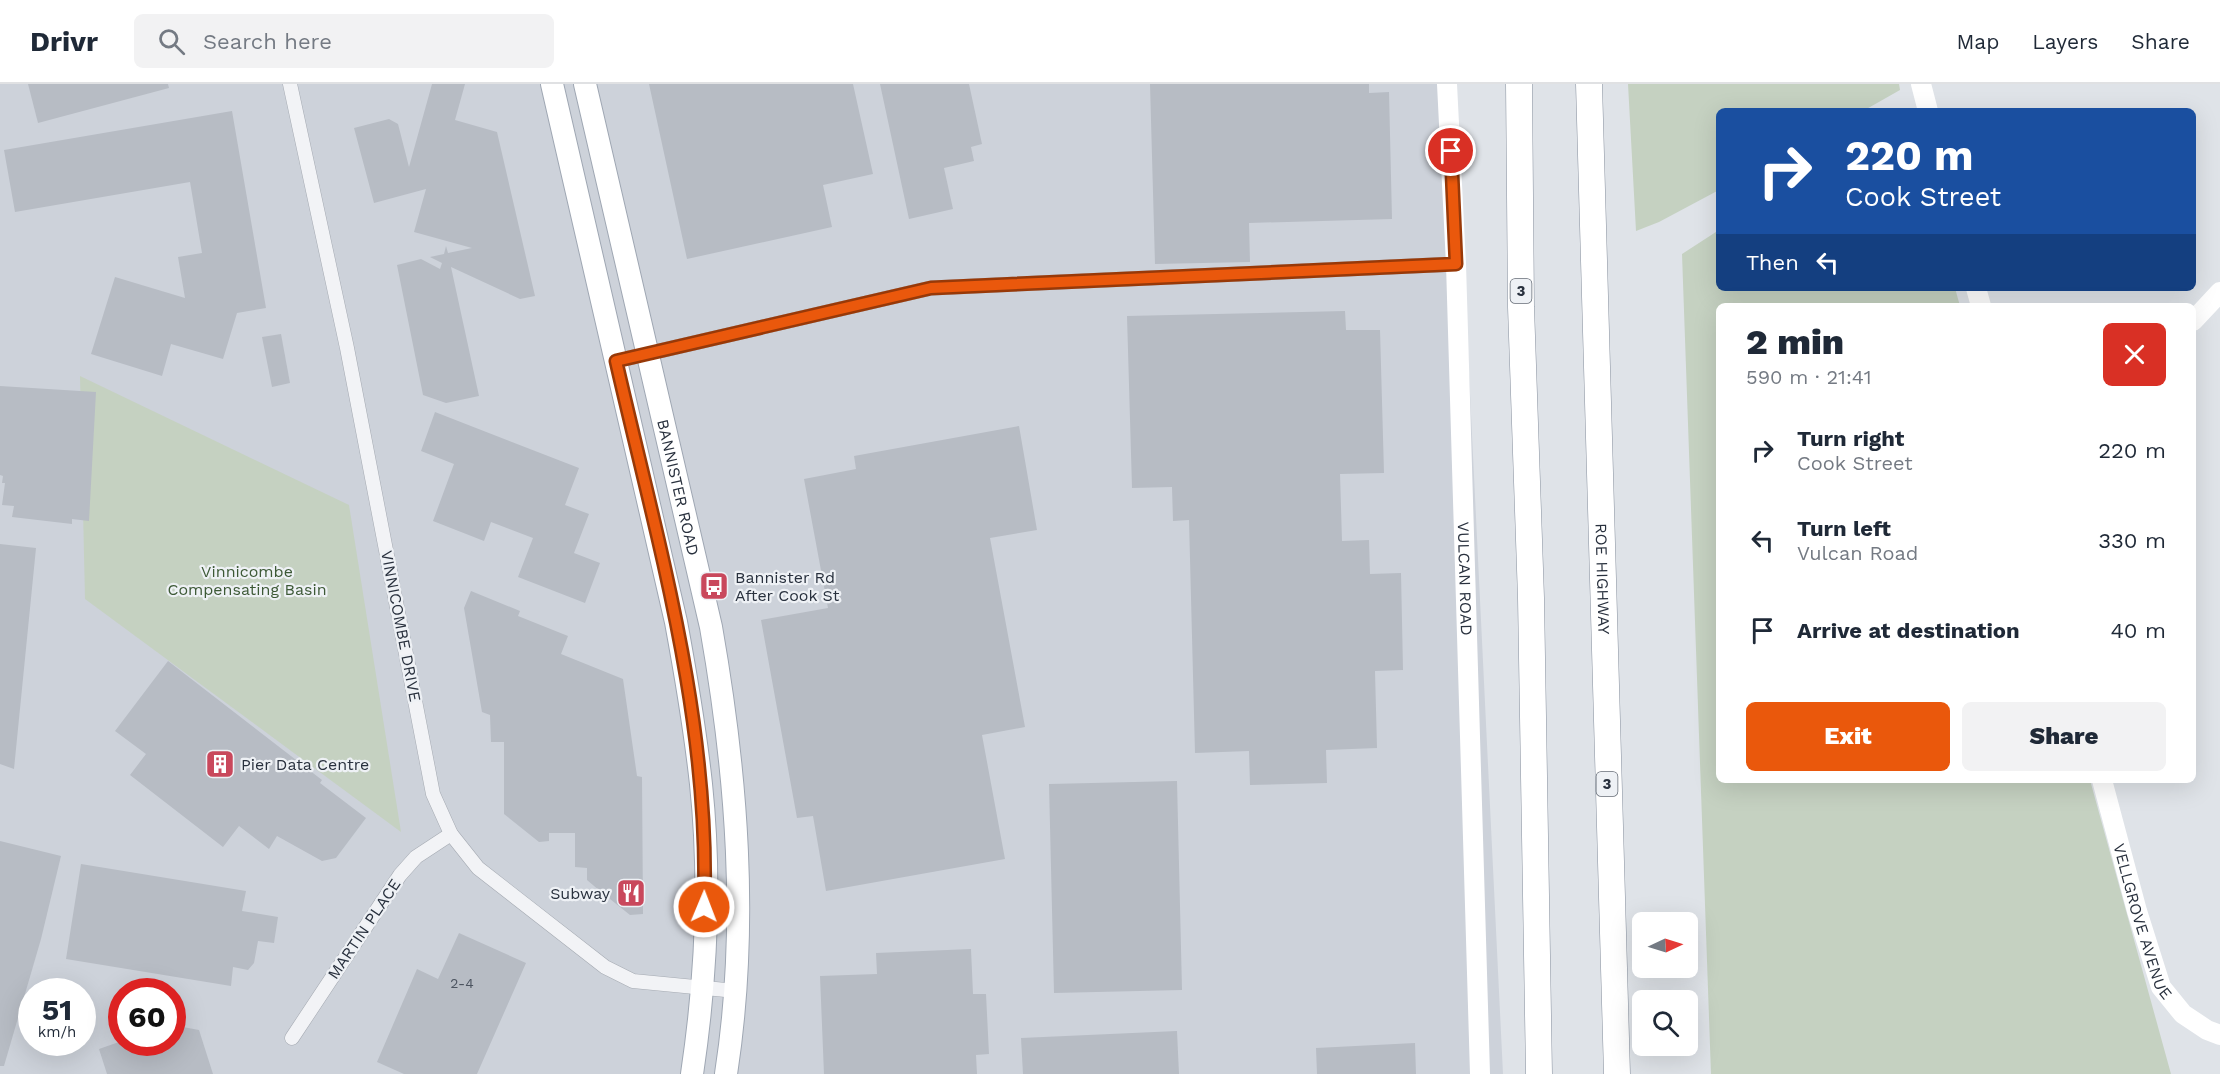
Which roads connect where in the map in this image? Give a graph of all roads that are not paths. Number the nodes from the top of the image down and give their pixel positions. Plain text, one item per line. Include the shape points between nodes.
1 (290, 84) edge
2 (552, 84) edge
3 (585, 84) edge
4 (1447, 84) edge
5 (1519, 84) edge
6 (1589, 84) edge
7 (1921, 84) edge
8 (1927, 108) edge
9 (1456, 264) junction
10 (2220, 292) edge
11 (2196, 318) edge
12 (648, 354) junction
13 (616, 361) junction
14 (2104, 783) edge
15 (450, 834) junction
16 (701, 988) junction
17 (736, 991) junction
18 (2220, 1035) edge
19 (292, 1038) dead end
20 (692, 1074) edge
21 (726, 1074) edge
22 (1480, 1074) edge
23 (1539, 1074) edge
24 (1617, 1074) edge

1 - 15 street, VINNICOMBE DRIVE via 349,360 433,794
2 - 13 main road, BANNISTER ROAD
3 - 12 main road, BANNISTER ROAD
4 - 9 street, VULCAN ROAD
5 - 23 highway, 3
6 - 24 highway, ROE HIGHWAY / 3
7 - 8 street
9 - 12 street via 931,288
9 - 22 street, VULCAN ROAD
10 - 11 street
12 - 13 street
12 - 17 main road, BANNISTER ROAD via 724,700 734,780
13 - 16 main road, BANNISTER ROAD via 676,622 701,785
14 - 18 street, VELLGROVE AVENUE via 2161,987 2183,1014
15 - 16 street, VINNICOMBE DRIVE via 478,868 605,967 633,981
15 - 19 street, MARTIN PLACE via 416,857 399,875
16 - 17 street, VINNICOMBE DRIVE
16 - 20 main road, BANNISTER ROAD
17 - 21 main road, BANNISTER ROAD

